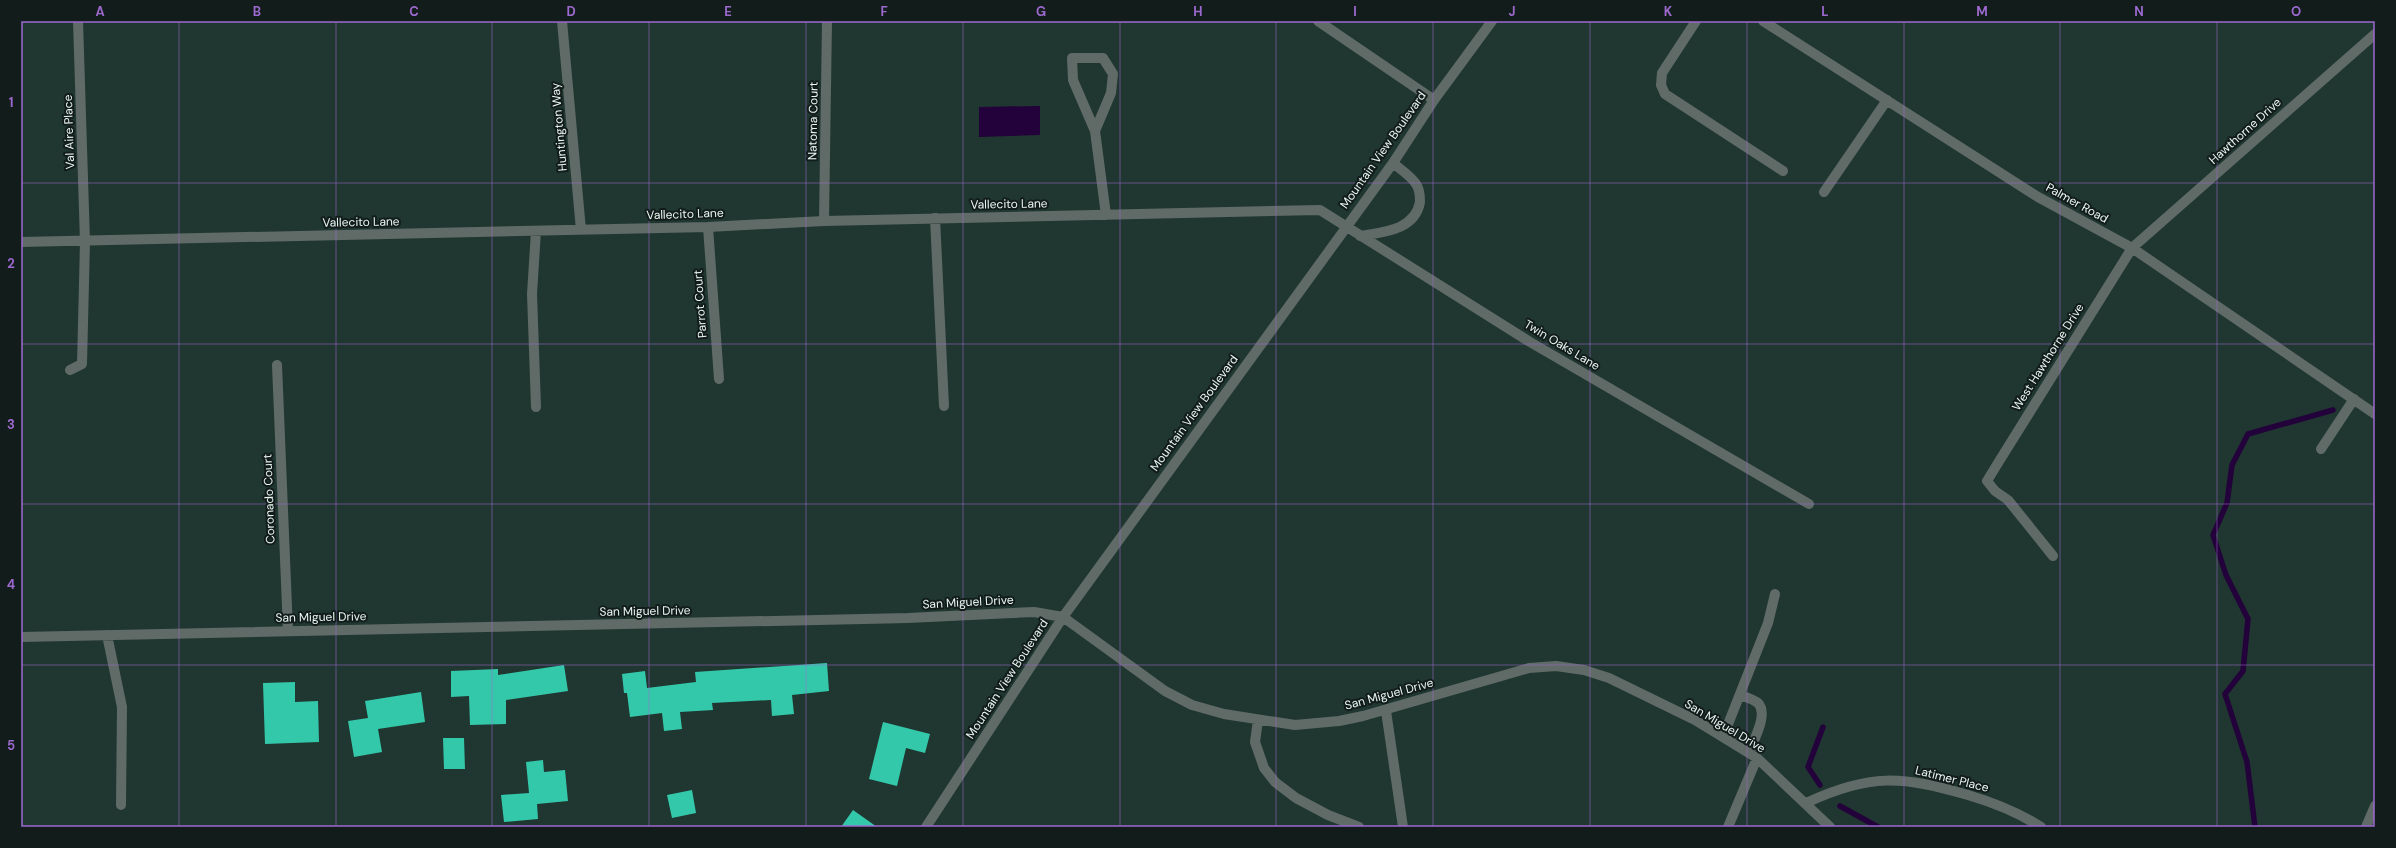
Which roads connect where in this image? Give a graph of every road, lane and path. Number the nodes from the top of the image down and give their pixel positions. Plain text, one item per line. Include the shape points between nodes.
1 (78, 21) edge
2 (562, 21) edge
3 (827, 21) edge
4 (1318, 21) edge
5 (1492, 21) edge
6 (1696, 21) edge
7 (1763, 21) edge
8 (2375, 34) edge
9 (1434, 100) junction
10 (1887, 100) junction
11 (1095, 131) junction
12 (1393, 163) junction
13 (1783, 171) dead end
14 (1824, 192) dead end
15 (1106, 215) junction
16 (935, 218) junction
17 (824, 220) junction
18 (1345, 225) junction
19 (708, 227) junction
20 (581, 230) junction
21 (536, 231) junction
22 (1360, 236) junction
23 (21, 242) edge
24 (85, 242) junction
25 (2132, 248) junction
26 (277, 365) dead end
27 (70, 370) dead end
28 (719, 379) dead end
29 (2354, 399) junction
30 (944, 406) dead end
31 (536, 407) dead end
32 (2375, 414) edge
33 (2321, 449) dead end
34 (1809, 504) dead end
35 (2053, 556) dead end
36 (1775, 594) dead end
37 (1063, 617) junction
38 (288, 631) junction
39 (107, 635) junction
40 (21, 637) edge
41 (1740, 695) junction
42 (1386, 711) junction
43 (1258, 720) junction
44 (1723, 737) junction
45 (1753, 756) junction
46 (1806, 803) junction
47 (121, 805) dead end
48 (2375, 806) edge
49 (926, 827) edge
50 (1359, 827) edge
51 (1403, 827) edge
52 (1728, 827) edge
53 (1830, 827) edge
54 (2041, 827) edge
55 (2366, 827) edge

1 - 24 street, Val Aire Place
2 - 20 street, Huntington Way
3 - 17 street, Natoma Court
4 - 9 street
5 - 9 street, Mountain View Boulevard
6 - 13 street via 1662,73 1662,89 1665,94
7 - 10 street, Palmer Road
8 - 25 street, Hawthorne Drive
9 - 12 street, Mountain View Boulevard
10 - 14 street
10 - 25 street, Palmer Road via 2038,197
11 - 11 street via 1073,80 1072,58 1103,58 1113,74 1111,94
11 - 15 street
12 - 18 street, Mountain View Boulevard
12 - 22 street via 1417,184 1420,198 1418,213 1410,222 1394,229
15 - 16 street, Vallecito Lane
15 - 18 street, Vallecito Lane via 1320,210
16 - 17 street, Vallecito Lane
16 - 30 street
17 - 19 street, Vallecito Lane
18 - 22 street, Twin Oaks Lane
18 - 37 street, Mountain View Boulevard
19 - 20 street, Vallecito Lane
19 - 28 street, Parrot Court
20 - 21 street, Vallecito Lane
21 - 24 street, Vallecito Lane
21 - 31 street via 532,294
22 - 34 street, Twin Oaks Lane via 1530,342
23 - 24 street, Vallecito Lane
24 - 27 street, Val Aire Place via 82,364
25 - 29 street, Palmer Road
25 - 35 street, West Hawthorne Drive via 1987,481 1995,491 2008,500
26 - 38 street, Coronado Court
29 - 32 street, Palmer Road
29 - 33 street
36 - 41 street via 1768,623
37 - 38 street, San Miguel Drive via 1034,612 908,618
37 - 43 street, San Miguel Drive via 1165,691 1192,705
37 - 49 street, Mountain View Boulevard
38 - 39 street, San Miguel Drive
39 - 40 street, San Miguel Drive
39 - 47 street via 122,707
41 - 44 street
41 - 45 street via 1756,701 1761,707 1762,718
42 - 43 street, San Miguel Drive via 1339,721 1295,724
42 - 44 street, San Miguel Drive via 1529,668 1556,666 1584,670 1609,678 1695,720
42 - 51 street
43 - 50 street via 1255,742 1264,768 1275,782 1296,798 1328,815
44 - 45 street, San Miguel Drive
45 - 46 street, San Miguel Drive
45 - 52 street
46 - 53 street, San Miguel Drive
46 - 54 street, Latimer Place via 1834,790 1860,783 1891,780 1921,782 2004,806
48 - 55 street

